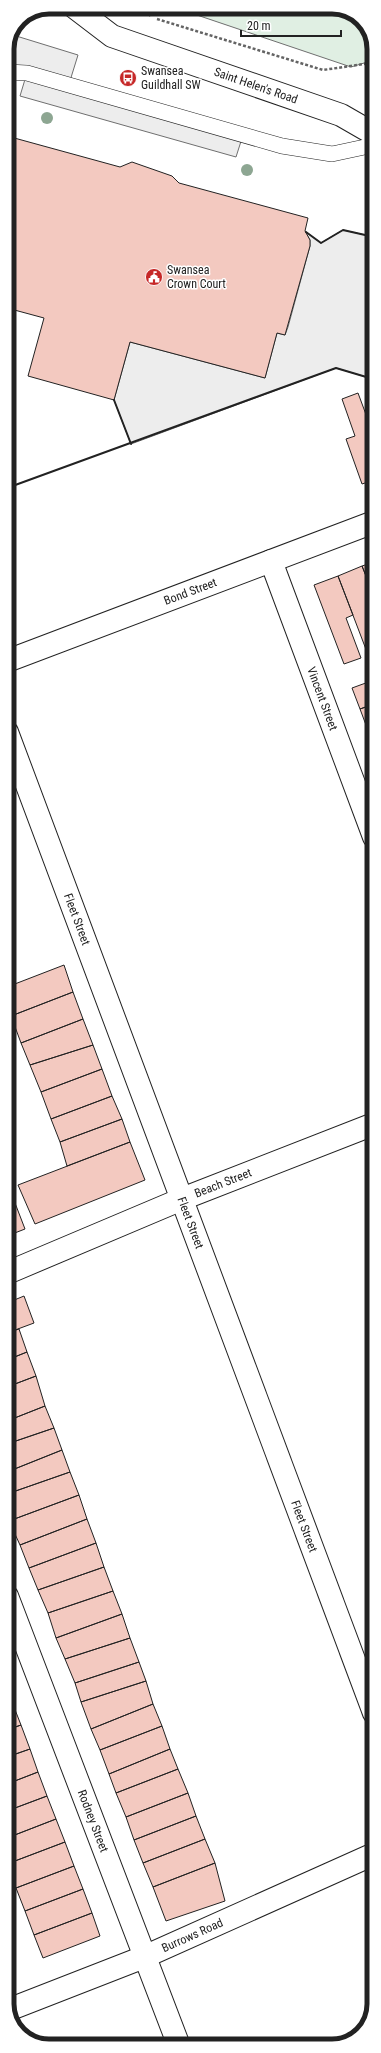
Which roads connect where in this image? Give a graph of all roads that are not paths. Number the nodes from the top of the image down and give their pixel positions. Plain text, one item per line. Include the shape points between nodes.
1 (83, 14) edge
2 (14, 72) edge
3 (367, 130) edge
4 (367, 146) edge
5 (367, 525) edge
6 (271, 561) junction
7 (14, 658) edge
8 (14, 751) edge
9 (367, 818) edge
10 (367, 1127) edge
11 (182, 1199) junction
12 (14, 1269) edge
13 (14, 1614) edge
14 (367, 1694) edge
15 (367, 1857) edge
16 (144, 1957) junction
17 (14, 2008) edge
18 (176, 2039) edge

1 - 3 street, Saint Helen's Road via 112,36 341,115
2 - 4 lane via 27,73 282,146 332,154
5 - 6 street, Bond Street
6 - 7 street, Bond Street
6 - 9 street, Vincent Street
8 - 11 street, Fleet Street
10 - 11 street, Beach Street
11 - 12 street, Beach Street
11 - 14 street, Fleet Street
13 - 16 street, Rodney Street
15 - 16 street, Burrows Road
16 - 17 street, Burrows Road
16 - 18 street, Rodney Street

